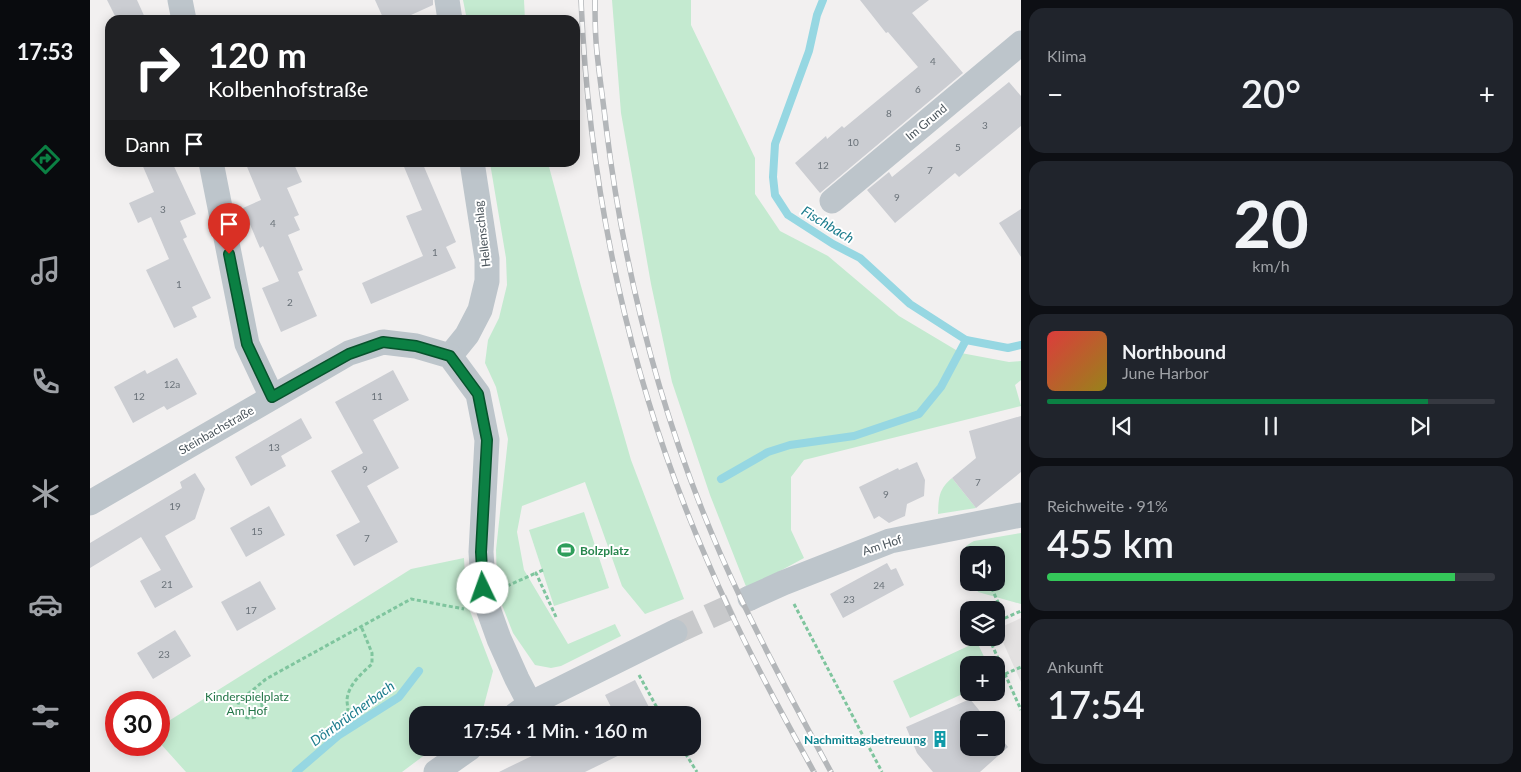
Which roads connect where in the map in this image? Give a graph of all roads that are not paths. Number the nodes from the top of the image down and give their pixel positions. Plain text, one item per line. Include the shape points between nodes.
1 (180, 0) edge
2 (447, 0) edge
3 (183, 15) edge
4 (449, 15) edge
5 (1021, 42) edge
6 (212, 167) edge
7 (473, 167) edge
8 (832, 201) dead end
9 (450, 356) junction
10 (272, 397) junction
11 (90, 503) edge
12 (1021, 516) edge
13 (750, 598) tunnel mouth
14 (675, 632) tunnel mouth
15 (522, 706) edge
16 (531, 706) edge
17 (459, 756) edge
18 (436, 772) edge

1 - 3 street
2 - 4 street
5 - 8 street, Im Grund
6 - 10 street via 247,344
7 - 9 street, Hellenschlag via 487,259 487,281 480,310
9 - 10 street, Steinbachstraße via 416,346 383,342 349,354
9 - 15 street via 478,394 487,440 481,552 484,597 517,680
10 - 11 street, Steinbachstraße
12 - 13 street, Am Hof via 890,541
14 - 16 street
17 - 18 street

